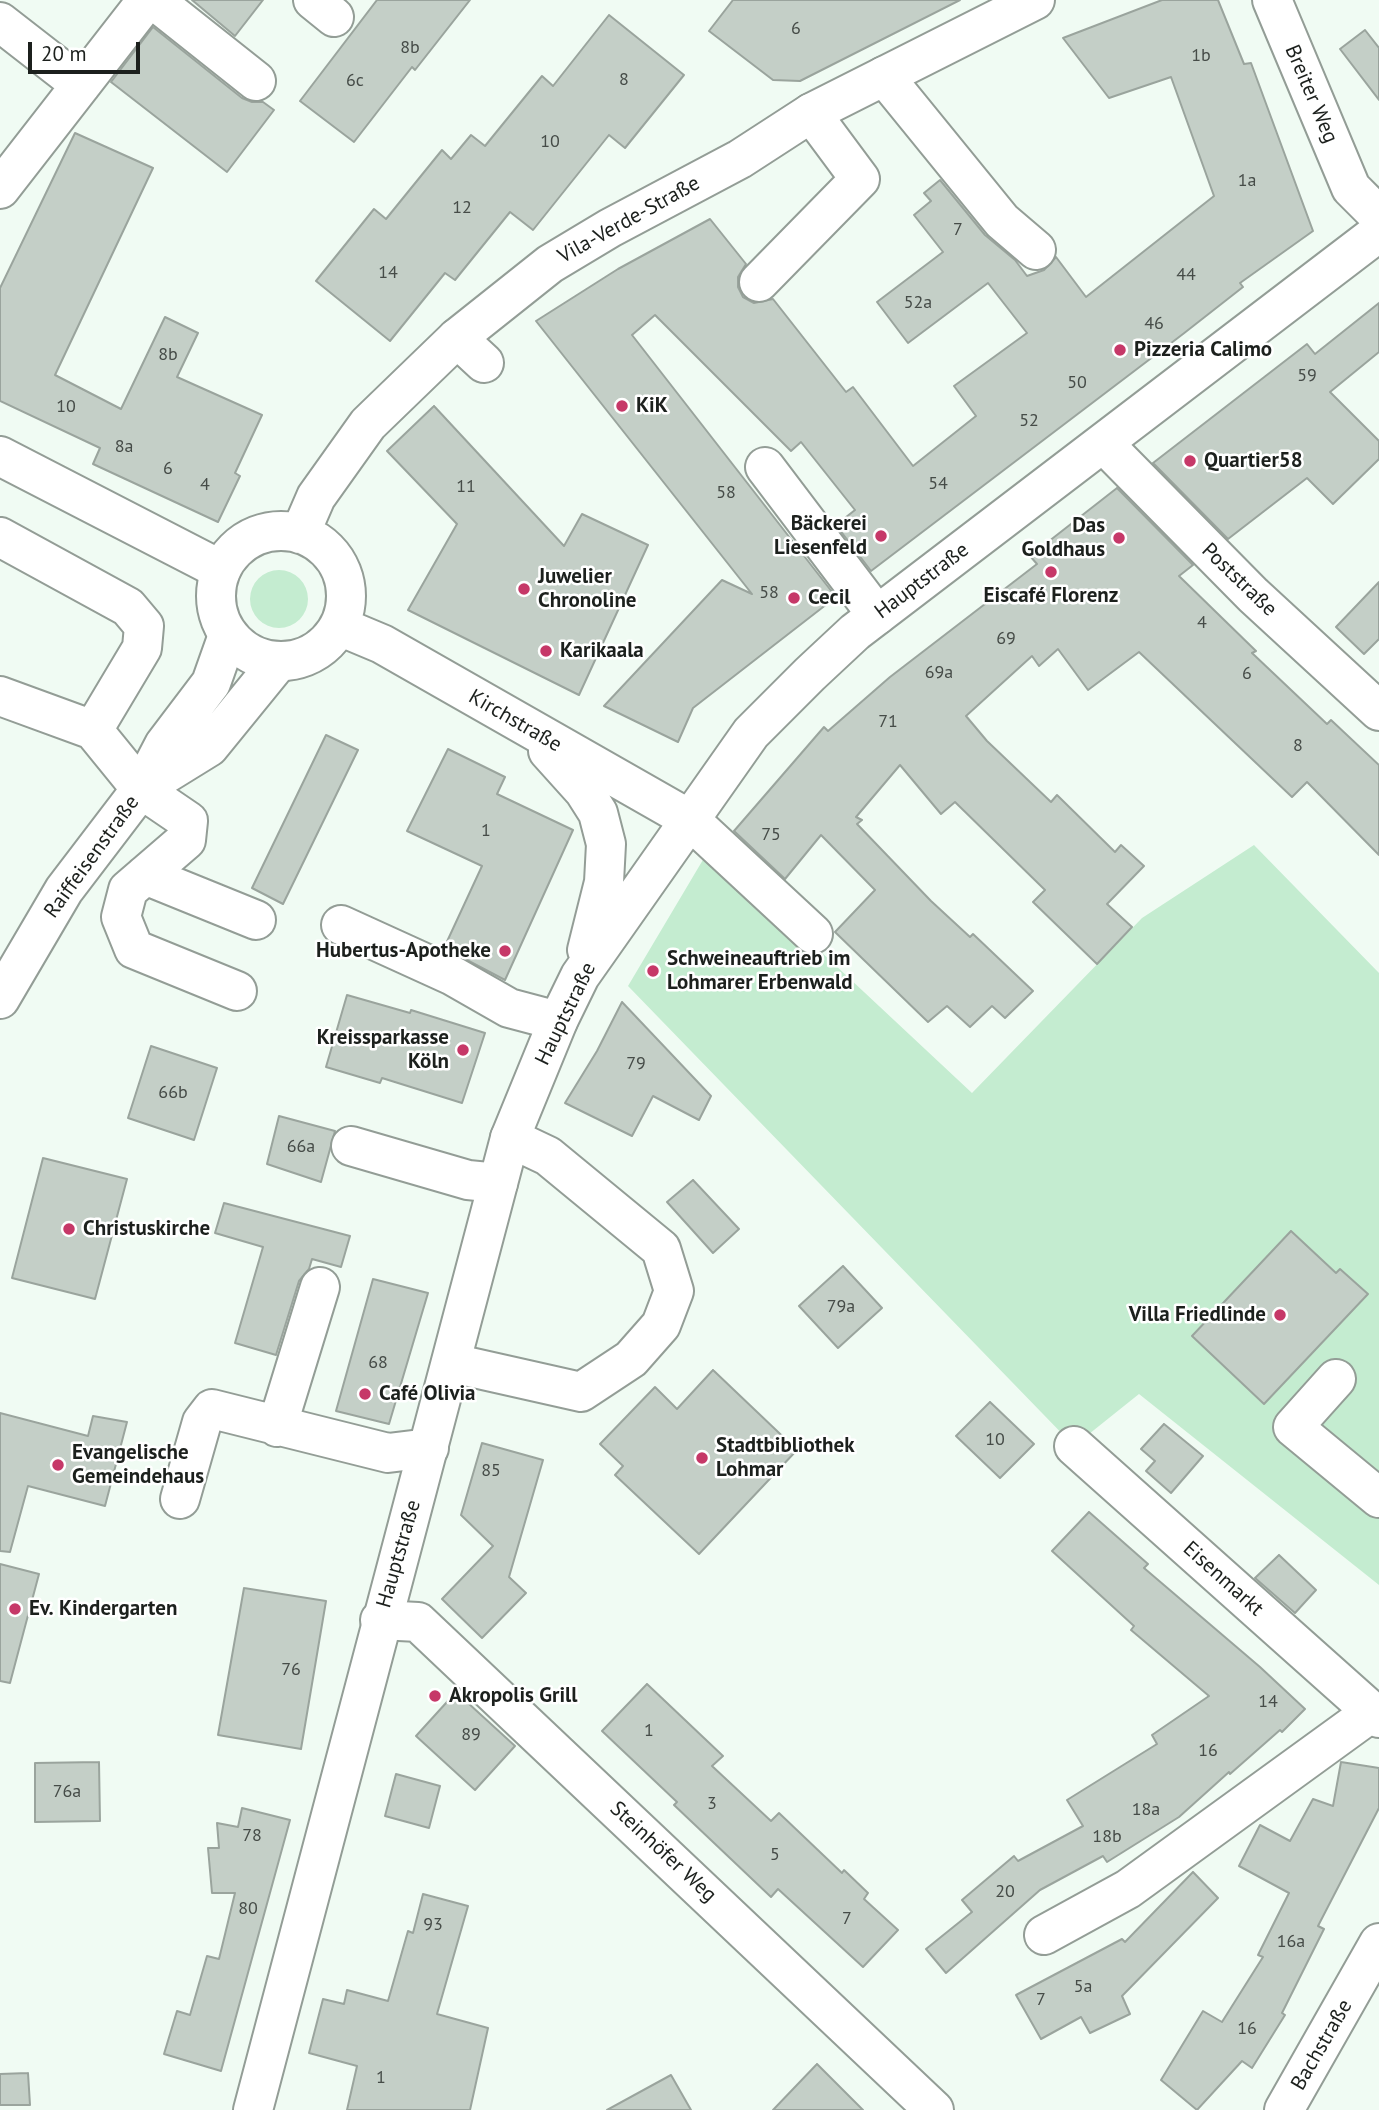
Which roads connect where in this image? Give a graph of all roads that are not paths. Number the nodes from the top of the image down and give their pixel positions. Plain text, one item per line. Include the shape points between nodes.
1 (147, 0) edge
2 (154, 0) edge
3 (1035, 0) edge
4 (1272, 0) edge
5 (0, 22) edge
6 (884, 76) junction
7 (256, 81) dead end
8 (81, 85) junction
9 (811, 113) junction
10 (0, 189) edge
11 (1379, 216) edge
12 (1379, 232) edge
13 (1036, 250) dead end
14 (760, 282) dead end
15 (457, 338) junction
16 (484, 363) dead end
17 (1104, 444) junction
18 (0, 456) edge
19 (765, 467) dead end
20 (300, 534) junction
21 (0, 537) edge
22 (221, 570) junction
23 (877, 615) junction
24 (340, 625) junction
25 (228, 635) junction
26 (279, 661) junction
27 (0, 696) edge
28 (1379, 711) edge
29 (525, 727) junction
30 (93, 730) junction
31 (141, 789) junction
32 (689, 819) junction
33 (145, 875) junction
34 (256, 920) dead end
35 (341, 925) dead end
36 (813, 934) dead end
37 (580, 976) junction
38 (237, 991) dead end
39 (0, 999) edge
40 (558, 1021) junction
41 (510, 1138) junction
42 (351, 1146) dead end
43 (498, 1183) junction
44 (320, 1287) dead end
45 (452, 1363) junction
46 (1336, 1378) dead end
47 (277, 1427) junction
48 (1074, 1446) dead end
49 (429, 1448) junction
50 (1379, 1498) edge
51 (180, 1499) dead end
52 (380, 1619) junction
53 (1375, 1715) edge
54 (1044, 1934) dead end
55 (1379, 1943) edge
56 (253, 2110) edge
57 (934, 2110) edge
58 (1284, 2110) edge

1 - 8 main road
2 - 7 main road
3 - 6 main road, Vila-Verde-Straße
4 - 11 main road, Breiter Weg via 1351,188
5 - 8 main road
6 - 9 main road, Vila-Verde-Straße
6 - 13 main road via 1002,221
8 - 10 main road
9 - 14 main road via 860,179
9 - 15 main road, Vila-Verde-Straße via 740,159 550,264
12 - 17 main road, Hauptstraße
15 - 16 main road
15 - 20 main road, Vila-Verde-Straße via 368,424 316,497
17 - 23 main road, Hauptstraße
17 - 28 main road, Poststraße via 1253,595
18 - 22 main road
19 - 23 main road
20 - 22 main road via 277,531 254,537 234,551
20 - 24 main road via 320,544 336,561 345,582 346,604
21 - 30 main road via 128,607 144,625 142,648
22 - 25 main road via 216,604
23 - 32 main road, Hauptstraße via 751,733
24 - 26 main road via 324,646 303,657
24 - 29 main road, Kirchstraße via 382,644
25 - 26 main road via 242,649
25 - 31 main road, Raiffeisenstraße via 211,683 164,745
26 - 31 main road, Raiffeisenstraße via 209,747
27 - 30 main road
29 - 32 main road, Kirchstraße
29 - 37 main road via 584,791 598,813 606,844 604,881
30 - 31 main road
31 - 33 main road via 188,821 186,839
31 - 39 main road, Raiffeisenstraße via 64,890
32 - 36 main road, Kirchstraße
32 - 37 main road, Hauptstraße
33 - 34 main road
33 - 38 main road via 128,890 121,917 134,949
35 - 40 main road via 453,976 509,1008
37 - 40 main road, Hauptstraße
40 - 41 main road, Hauptstraße
41 - 43 main road, Hauptstraße
41 - 45 main road via 548,1156 661,1249 674,1291 661,1325 631,1359 581,1392
42 - 43 main road via 468,1180
43 - 45 main road, Hauptstraße
44 - 47 main road
45 - 49 main road, Hauptstraße
46 - 50 main road via 1293,1427
47 - 49 main road via 388,1453
47 - 51 main road via 212,1409 202,1422
48 - 53 main road, Eisenmarkt
49 - 52 main road, Hauptstraße
52 - 56 main road, Hauptstraße
52 - 57 main road, Steinhöfer Weg via 418,1622
53 - 54 main road, Eisenmarkt via 1128,1889
55 - 58 main road, Bachstraße

